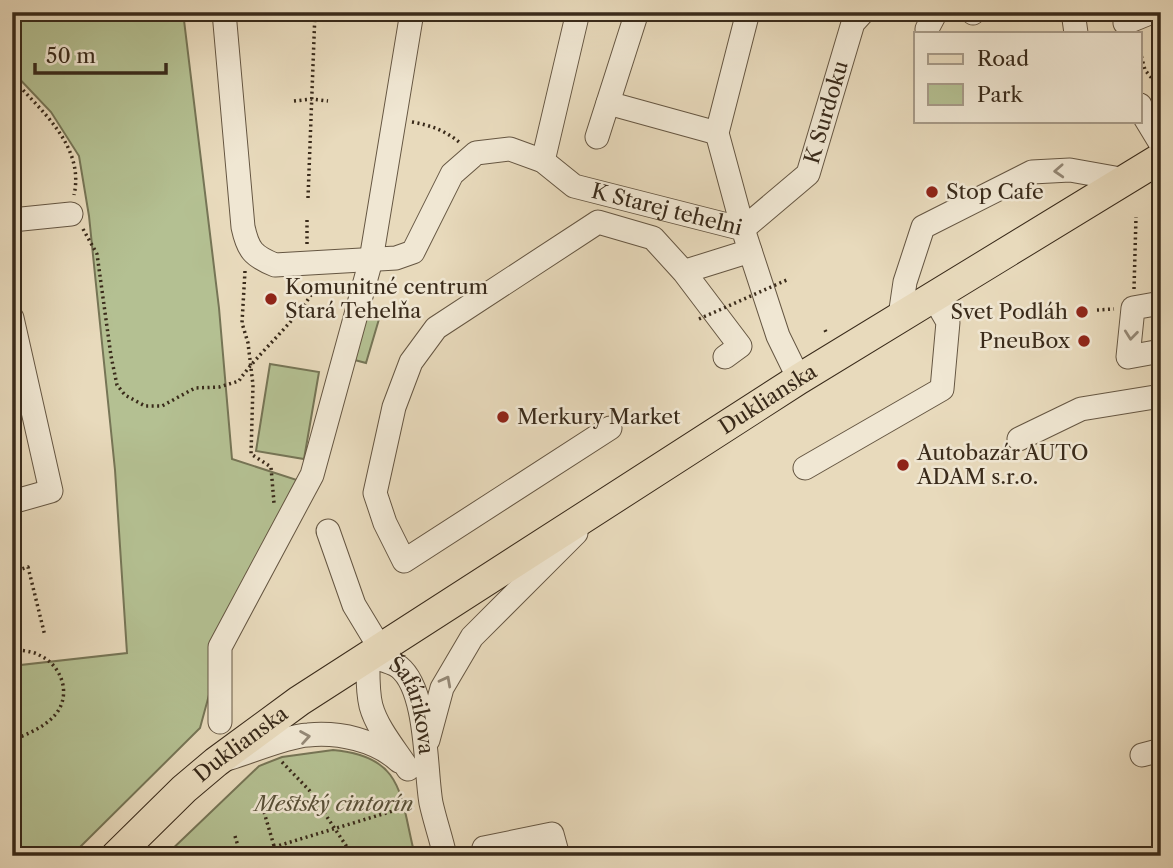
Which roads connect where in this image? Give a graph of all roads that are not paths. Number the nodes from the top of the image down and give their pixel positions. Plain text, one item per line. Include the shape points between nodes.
1 (223, 12) edge
2 (412, 12) edge
3 (578, 12) edge
4 (637, 12) edge
5 (748, 12) edge
6 (863, 12) edge
7 (1073, 12) edge
8 (1152, 12) edge
9 (1125, 23) edge
10 (1076, 32) edge
11 (608, 103) junction
12 (1142, 113) edge
13 (717, 133) junction
14 (597, 136) dead end
15 (1161, 144) edge
16 (1161, 158) edge
17 (543, 161) junction
18 (1126, 180) junction
19 (71, 214) road end
20 (12, 220) edge
21 (747, 240) junction
22 (371, 260) junction
23 (686, 271) dead end
24 (933, 296) junction
25 (1161, 303) edge
26 (900, 316) junction
27 (12, 318) edge
28 (1161, 351) edge
29 (725, 357) dead end
30 (799, 379) junction
31 (1161, 396) edge
32 (610, 428) dead end
33 (1019, 439) dead end
34 (805, 468) dead end
35 (12, 502) edge
36 (606, 503) junction
37 (328, 531) dead end
38 (374, 651) junction
39 (220, 722) dead end
40 (426, 746) junction
41 (216, 762) junction
42 (408, 769) junction
43 (431, 802) junction
44 (116, 856) edge
45 (445, 856) edge
46 (485, 856) edge
47 (558, 856) edge

1 - 22 street via 247,245 258,258 275,265
2 - 22 street
3 - 17 street
4 - 11 street
5 - 13 street
6 - 21 street, K Surdoku via 853,23 808,174
7 - 10 street
8 - 9 street
11 - 13 street
11 - 14 street
12 - 15 street
13 - 21 street
16 - 18 main road, Duklianska
17 - 21 street, K Starej tehelni via 574,186
17 - 22 street, K Starej tehelni via 510,149 474,154 452,174 413,252
18 - 24 main road, Duklianska
18 -> 26 street via 1070,170 1032,172 923,227 905,282
19 - 20 street
21 - 23 street
21 - 30 street, K Starej tehelni via 778,336
22 - 39 street via 312,475 220,647
24 - 26 main road, Duklianska
24 - 34 street via 948,322 942,389
25 -> 28 street via 1133,308 1128,357
26 - 30 main road, Duklianska
27 - 35 street via 51,491
29 - 32 street via 740,346 653,238 598,222 508,279 436,328 411,362 394,407 375,494 404,561
30 - 36 main road, Duklianska
31 - 33 street via 1081,409
36 - 38 main road, Duklianska
40 -> 36 street via 442,688 472,636
37 - 38 street
38 - 40 street, Šafárikova via 399,667 411,684
38 - 41 main road, Duklianska
38 - 42 street, Šafárikova via 368,684 371,706
40 - 43 street, Šafárikova
41 -> 42 street via 306,734 350,737 389,752
41 - 44 main road, Duklianska
42 - 43 street, Šafárikova
43 - 45 street, Šafárikova
46 - 47 street via 484,848 552,834

